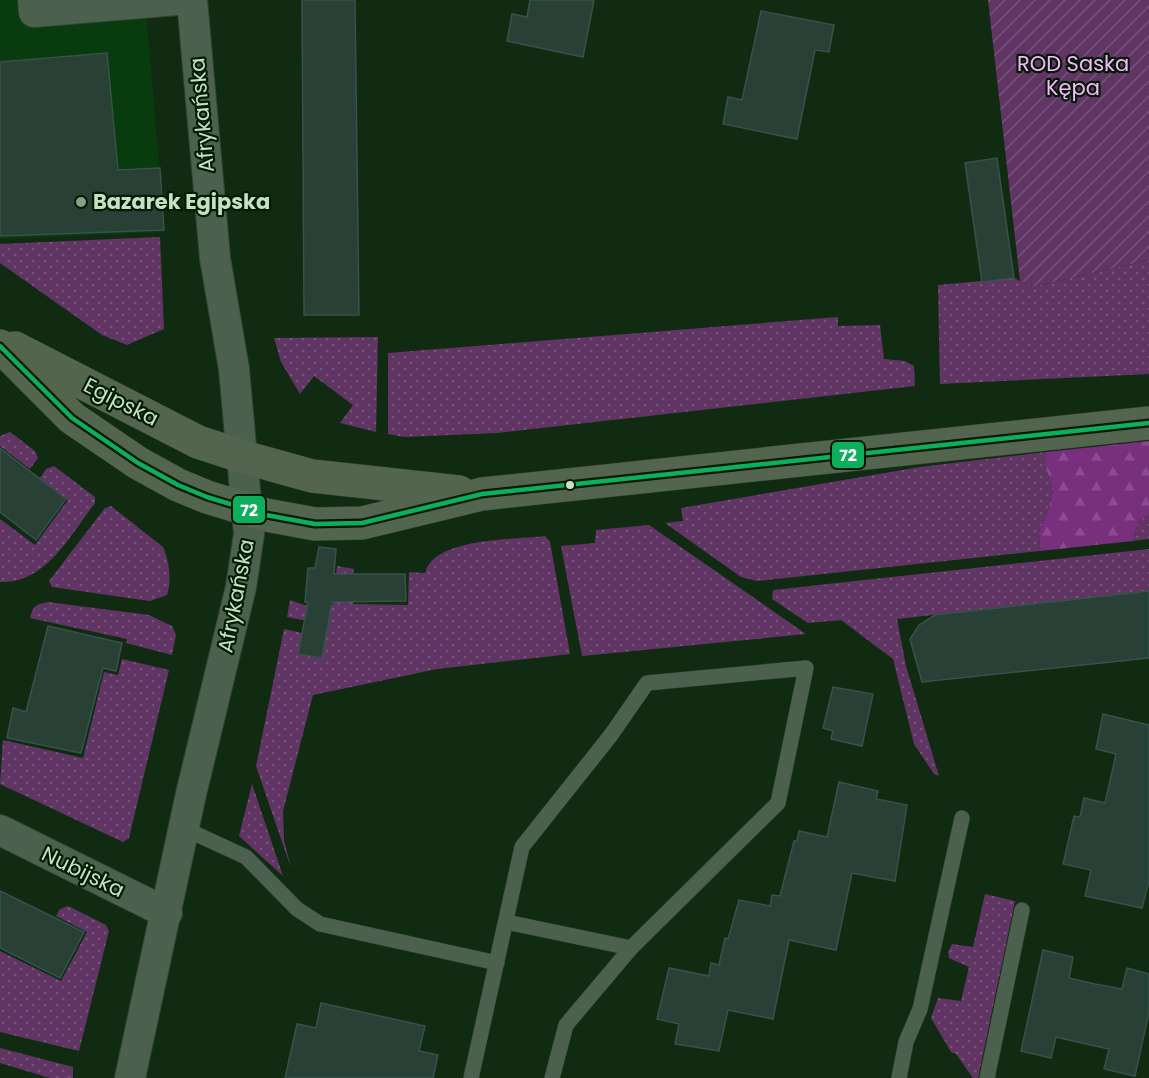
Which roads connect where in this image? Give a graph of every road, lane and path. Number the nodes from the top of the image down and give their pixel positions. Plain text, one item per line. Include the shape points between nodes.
1 (33, 0) edge
2 (177, 0) edge
3 (192, 0) edge
4 (0, 340) edge
5 (0, 346) edge
6 (1149, 423) edge
7 (243, 457) junction
8 (482, 494) junction
9 (248, 510) junction
10 (962, 818) dead end
11 (183, 828) junction
12 (0, 830) edge
13 (1022, 910) dead end
14 (167, 913) junction
15 (506, 922) junction
16 (631, 948) junction
17 (497, 963) junction
18 (130, 1078) edge
19 (471, 1078) edge
20 (552, 1078) edge
21 (899, 1078) edge
22 (987, 1078) edge

1 - 2 street via 34,12
3 - 7 street, Afrykańska via 215,258 231,345
4 - 7 street, Egipska via 198,442
5 - 9 street, Egipska via 72,418 105,442 178,485
6 - 8 street
7 - 8 street, Egipska via 312,476
7 - 9 street, Afrykańska
8 - 9 street, Egipska via 362,523 292,521
9 - 11 street, Afrykańska via 249,534 241,586
10 - 21 lane via 920,1009 906,1042
11 - 14 street, Afrykańska
11 - 17 lane via 246,857 297,909 320,924
12 - 14 street, Nubijska
13 - 22 lane
14 - 18 street, Afrykańska
15 - 16 lane
15 - 16 lane via 522,847 647,683 806,668 778,803
15 - 17 lane
16 - 20 lane via 566,1025
17 - 19 lane

